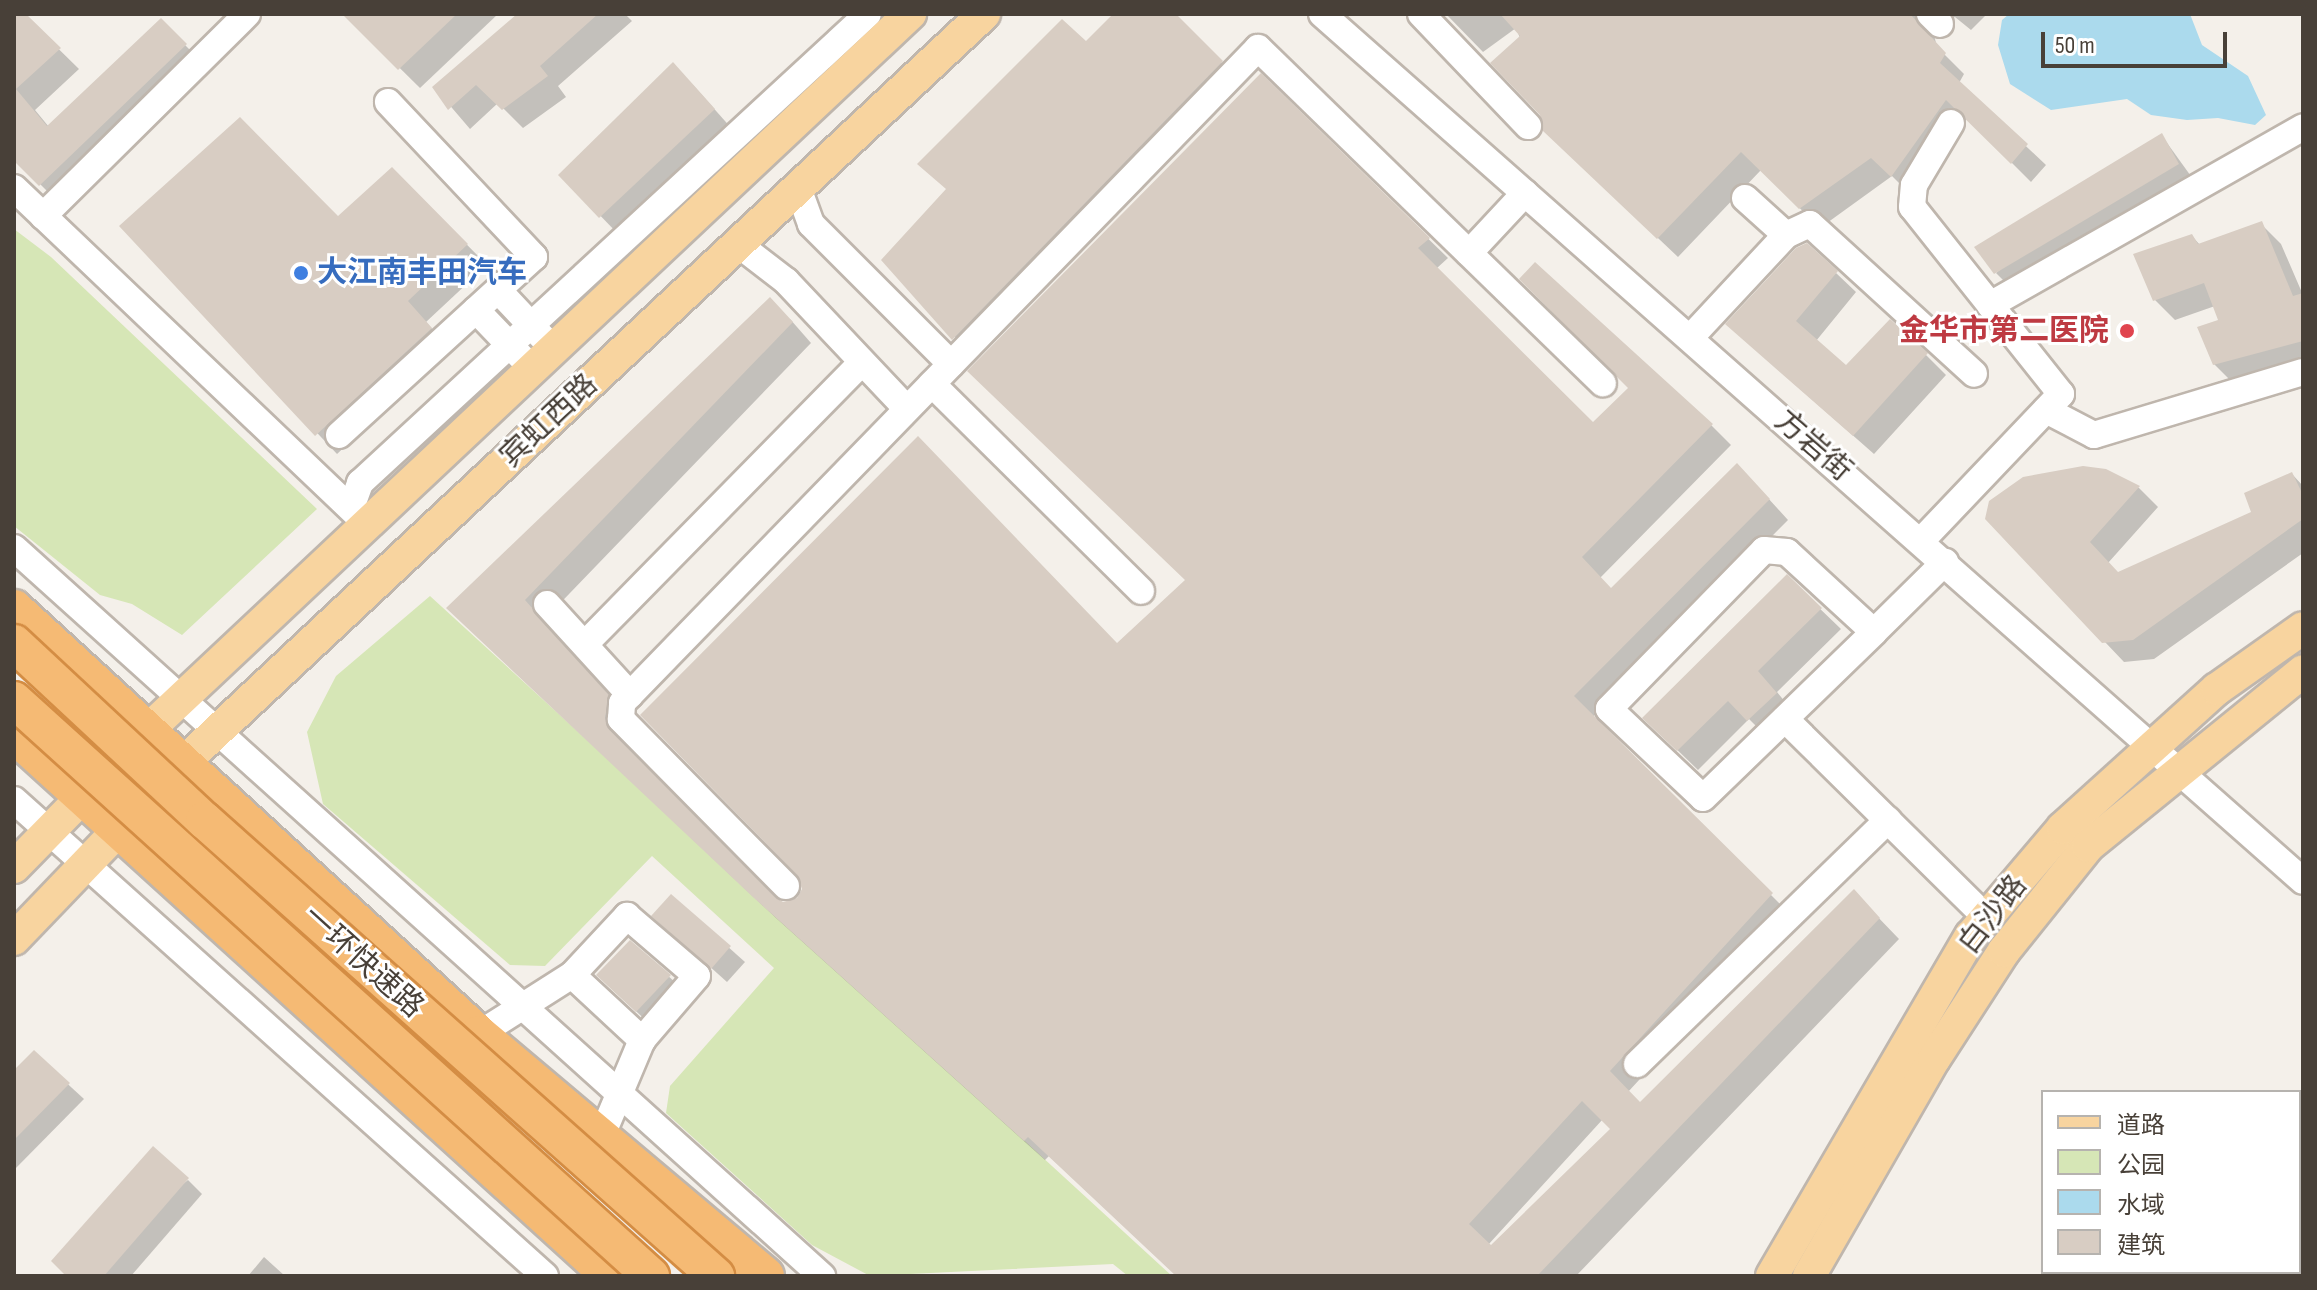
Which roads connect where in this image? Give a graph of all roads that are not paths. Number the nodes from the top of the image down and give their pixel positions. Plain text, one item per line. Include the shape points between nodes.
1 (247, 14) edge
2 (910, 14) edge
3 (984, 14) edge
4 (1322, 14) edge
5 (1421, 14) edge
6 (867, 22) edge
7 (388, 102) dead end
8 (1951, 123) dead end
9 (1528, 126) dead end
10 (2303, 127) edge
11 (14, 188) edge
12 (798, 188) junction
13 (1525, 193) junction
14 (1745, 198) dead end
15 (43, 216) junction
16 (1786, 235) junction
17 (738, 244) junction
18 (1469, 253) junction
19 (498, 290) junction
20 (1990, 305) junction
21 (476, 310) junction
22 (532, 326) junction
23 (1690, 338) junction
24 (511, 347) junction
25 (544, 360) junction
26 (862, 362) junction
27 (951, 364) junction
28 (2303, 372) edge
29 (1974, 374) dead end
30 (1603, 383) dead end
31 (932, 384) junction
32 (907, 409) junction
33 (2046, 410) junction
34 (339, 435) dead end
35 (360, 517) junction
36 (1921, 541) junction
37 (14, 548) edge
38 (1945, 562) junction
39 (1141, 591) dead end
40 (547, 604) dead end
41 (14, 608) edge
42 (2303, 628) edge
43 (1874, 632) junction
44 (14, 643) edge
45 (585, 644) junction
46 (2303, 671) edge
47 (630, 695) junction
48 (14, 700) edge
49 (184, 701) junction
50 (1785, 719) junction
51 (148, 730) junction
52 (217, 731) junction
53 (14, 735) edge
54 (2154, 746) junction
55 (183, 763) junction
56 (2181, 769) junction
57 (80, 796) junction
58 (14, 800) edge
59 (1888, 820) junction
60 (116, 830) junction
61 (48, 831) junction
62 (84, 864) junction
63 (14, 867) edge
64 (2303, 881) edge
65 (786, 886) dead end
66 (1987, 918) junction
67 (14, 939) edge
68 (572, 975) junction
69 (523, 1008) junction
70 (479, 1034) junction
71 (642, 1040) junction
72 (1637, 1064) dead end
73 (621, 1097) junction
74 (600, 1140) junction
75 (545, 1276) edge
76 (610, 1276) edge
77 (651, 1276) edge
78 (716, 1276) edge
79 (766, 1276) edge
80 (822, 1276) edge
81 (1772, 1276) edge
82 (1809, 1276) edge

1 - 15 street
2 - 6 main road, 宾虹西路
3 - 12 main road, 宾虹西路
4 - 13 street, 方岩街
5 - 9 street
6 - 22 street
6 - 25 main road, 宾虹西路
7 - 19 street via 534,257
8 - 20 street via 1914,185 1912,207
10 - 20 street
11 - 15 street
12 - 17 main road, 宾虹西路
12 - 27 street via 811,224
13 - 18 street
13 - 23 street, 方岩街
14 - 16 street
15 - 35 street
16 - 23 street
16 - 29 street via 1810,224
17 - 26 street via 786,281
17 - 52 main road, 宾虹西路
18 - 27 street via 1258,48
18 - 30 street
19 - 21 street
19 - 22 street
20 - 33 street via 2061,394
21 - 24 street
21 - 34 street
22 - 24 street
22 - 25 street
23 - 36 street, 方岩街
24 - 25 street
24 - 35 street via 360,483
25 - 35 main road, 宾虹西路
26 - 32 street
26 - 45 street
27 - 31 street
28 - 33 street via 2094,435
31 - 32 street
31 - 39 street
32 - 47 street
33 - 36 street
35 - 49 main road, 宾虹西路
36 - 38 street, 方岩街
37 - 49 street
38 - 43 street
38 - 54 street, 方岩街
40 - 45 street
41 - 51 highway
42 - 54 main road, 白沙路 via 2217,689
43 - 50 street
43 - 50 street via 1787,552 1764,550 1609,709 1703,798
44 - 78 highway, 一环快速路, bridge via 204,820
45 - 47 street
46 - 56 main road, 白沙路
47 - 65 street via 622,703 621,719
48 - 77 highway, 一环快速路, bridge
49 - 51 main road, 宾虹西路
49 - 52 street
50 - 59 street
51 - 55 highway
51 - 57 main road, 宾虹西路
52 - 55 main road, 宾虹西路
52 - 69 street
53 - 57 highway
54 - 56 street, 方岩街
54 - 66 main road, 白沙路 via 2063,828
55 - 60 main road, 宾虹西路
55 - 70 highway
56 - 64 street, 方岩街
56 - 82 main road, 白沙路 via 2088,846 2004,951 1934,1059
57 - 60 highway
57 - 61 main road, 宾虹西路
58 - 61 street
59 - 66 street
59 - 72 street
60 - 62 main road, 宾虹西路
60 - 76 highway
61 - 62 street
61 - 63 main road, 宾虹西路
62 - 67 main road, 宾虹西路
62 - 75 street
66 - 81 main road, 白沙路
68 - 69 street
68 - 71 street
68 - 71 street via 627,916 697,976
69 - 70 street
69 - 73 street
70 - 74 highway
71 - 73 street
73 - 74 street
73 - 80 street
74 - 79 highway

